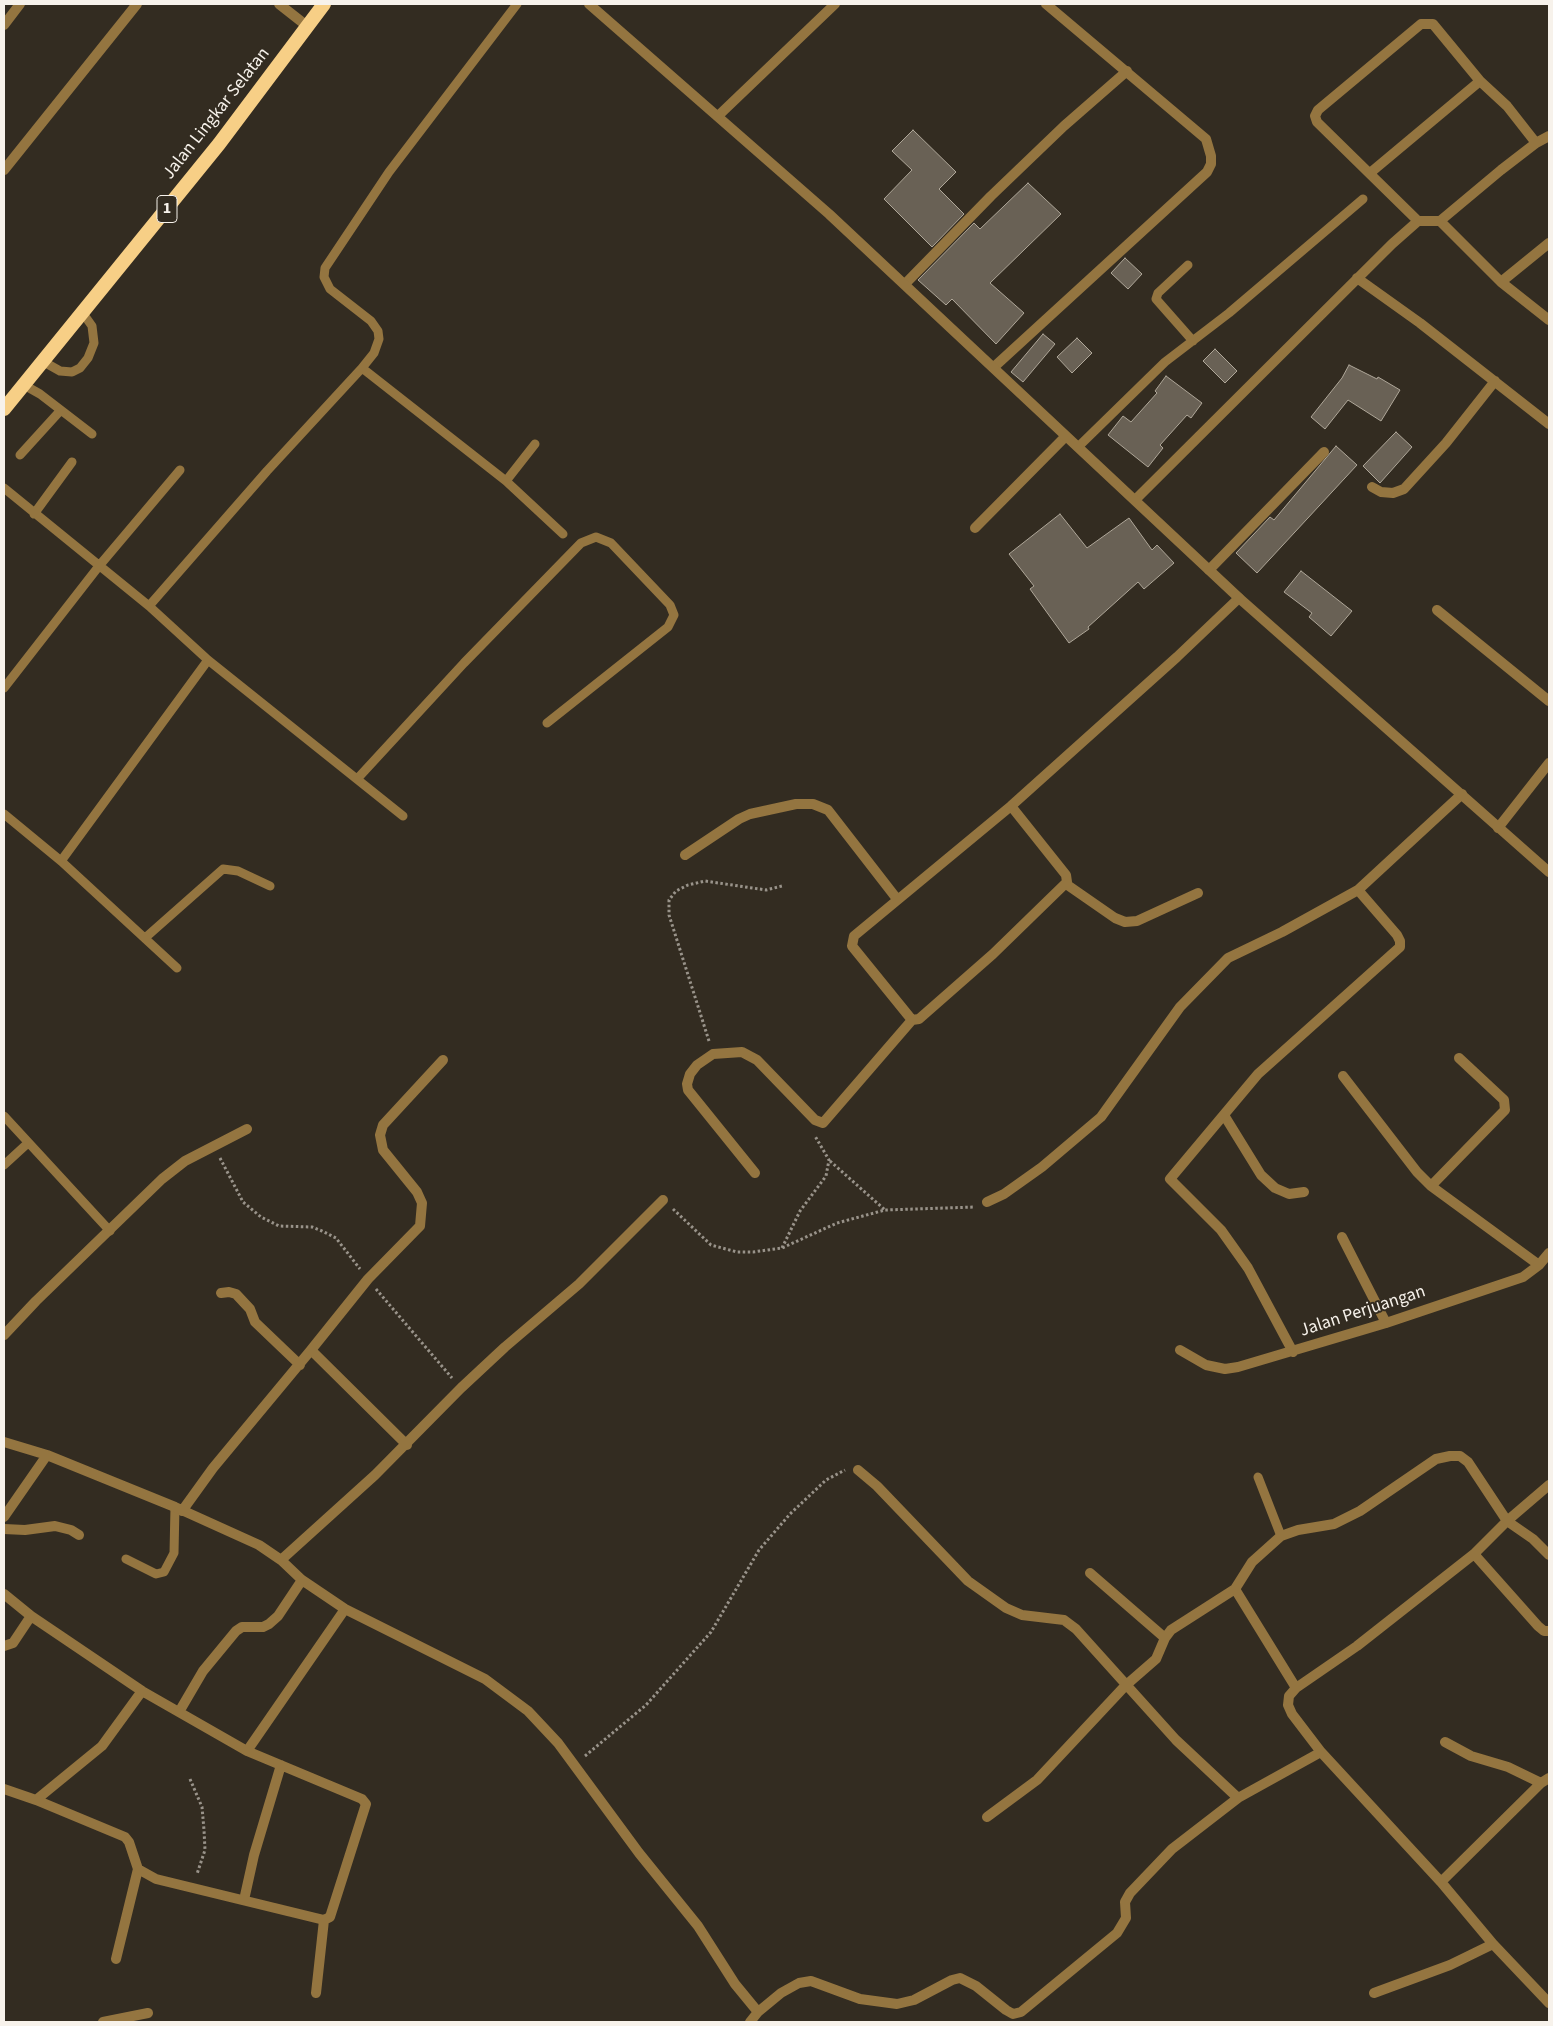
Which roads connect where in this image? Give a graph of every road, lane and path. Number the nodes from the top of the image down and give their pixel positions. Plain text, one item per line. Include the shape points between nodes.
1 (20, 4) edge
2 (137, 4) edge
3 (279, 4) edge
4 (324, 4) edge
5 (517, 4) edge
6 (589, 4) edge
7 (834, 4) edge
8 (1046, 4) edge
9 (4, 25) edge
10 (307, 26) junction
11 (1127, 71) junction
12 (1480, 80) junction
13 (718, 116) junction
14 (1549, 136) edge
15 (1536, 143) junction
16 (4, 170) edge
17 (1370, 172) junction
18 (1363, 199) dead end
19 (1418, 221) junction
20 (1440, 221) junction
21 (1549, 243) edge
22 (1188, 265) dead end
23 (1357, 278) junction
24 (1501, 282) junction
25 (906, 284) junction
26 (82, 312) junction
27 (1549, 320) edge
28 (1192, 341) junction
29 (44, 362) junction
30 (994, 367) junction
31 (362, 368) junction
32 (1495, 381) junction
33 (24, 385) junction
34 (4, 409) edge
35 (60, 411) junction
36 (1549, 424) edge
37 (92, 434) dead end
38 (1065, 437) junction
39 (535, 444) dead end
40 (1078, 447) junction
41 (1324, 452) dead end
42 (20, 455) dead end
43 (72, 462) dead end
44 (180, 470) dead end
45 (506, 481) junction
46 (1372, 486) dead end
47 (4, 488) edge
48 (1135, 500) junction
49 (34, 514) junction
50 (975, 528) dead end
51 (563, 534) dead end
52 (99, 566) junction
53 (1209, 570) junction
54 (1239, 598) junction
55 (149, 606) junction
56 (1437, 610) dead end
57 (208, 660) junction
58 (4, 688) edge
59 (1549, 701) edge
60 (548, 723) dead end
61 (1549, 763) edge
62 (358, 778) junction
63 (1462, 794) junction
64 (1011, 806) junction
65 (4, 814) edge
66 (403, 816) dead end
67 (1498, 828) junction
68 (686, 855) dead end
69 (62, 860) junction
70 (1549, 872) edge
71 (1066, 884) junction
72 (270, 886) dead end
73 (782, 886) dead end
74 (1358, 890) junction
75 (1198, 893) dead end
76 (897, 899) junction
77 (145, 938) junction
78 (177, 968) dead end
79 (912, 1020) junction
80 (713, 1054) junction
81 (1459, 1058) dead end
82 (443, 1060) dead end
83 (1343, 1076) dead end
84 (1224, 1115) junction
85 (4, 1116) edge
86 (247, 1129) dead end
87 (812, 1132) dead end
88 (28, 1143) junction
89 (213, 1145) junction
90 (829, 1160) junction
91 (4, 1165) edge
92 (755, 1173) dead end
93 (1431, 1186) junction
94 (1304, 1192) dead end
95 (664, 1200) joint
96 (987, 1202) joint
97 (885, 1210) junction
98 (110, 1231) junction
99 (1342, 1237) dead end
100 (782, 1248) junction
101 (1549, 1253) edge
102 (1539, 1265) junction
103 (368, 1279) junction
104 (220, 1293) dead end
105 (1386, 1322) junction
106 (4, 1335) edge
107 (311, 1350) junction
108 (1180, 1350) dead end
109 (1293, 1352) junction
110 (300, 1365) junction
111 (461, 1388) junction
112 (4, 1442) edge
113 (407, 1444) junction
114 (48, 1455) junction
115 (858, 1470) joint
116 (1258, 1477) dead end
117 (1549, 1485) edge
118 (179, 1509) junction
119 (4, 1516) edge
120 (1507, 1521) junction
121 (4, 1529) edge
122 (79, 1535) dead end
123 (1281, 1536) junction
124 (1474, 1554) junction
125 (1549, 1555) edge
126 (126, 1559) dead end
127 (281, 1560) junction
128 (1090, 1573) dead end
129 (302, 1580) junction
130 (1235, 1588) junction
131 (4, 1594) edge
132 (345, 1609) junction
133 (31, 1616) junction
134 (1549, 1631) edge
135 (1165, 1638) junction
136 (4, 1646) edge
137 (1125, 1686) junction
138 (1296, 1688) junction
139 (142, 1690) junction
140 (179, 1712) junction
141 (1445, 1742) dead end
142 (247, 1751) junction
143 (1321, 1752) junction
144 (575, 1764) junction
145 (281, 1765) junction
146 (190, 1779) dead end
147 (1545, 1780) edge
148 (4, 1789) edge
149 (1238, 1798) junction
150 (36, 1800) junction
151 (987, 1817) dead end
152 (138, 1869) junction
153 (1441, 1882) junction
154 (193, 1887) junction
155 (244, 1900) junction
156 (324, 1920) junction
157 (1493, 1944) junction
158 (116, 1959) dead end
159 (316, 1993) dead end
160 (1374, 1993) dead end
161 (1549, 2003) edge
162 (758, 2012) junction
163 (148, 2013) dead end
164 (103, 2022) edge
165 (750, 2022) edge

1 - 9 street
2 - 16 street
3 - 10 street
4 - 10 highway, Jalan Lingkar Selatan / 1
5 - 31 lane via 389,172 325,268 324,277 330,289 371,321 378,331 379,340 374,353
6 - 13 street
7 - 13 street
8 - 11 street
10 - 26 highway, Jalan Lingkar Selatan / 1 via 225,137
11 - 25 street via 991,196
11 - 30 street via 1206,139 1212,156 1211,164 1207,172
12 - 15 street
12 - 17 street
12 - 17 street via 1433,24 1421,24 1318,110 1317,122
13 - 25 street
14 - 15 street
15 - 20 street
17 - 19 street
18 - 28 lane
19 - 20 street
19 - 23 street
20 - 24 street
21 - 24 street
22 - 28 lane via 1158,293 1156,299
23 - 32 street
23 - 48 street
24 - 27 street
25 - 30 street
26 - 29 highway, Jalan Lingkar Selatan / 1
26 - 29 lane via 92,326 94,343 88,358 72,372 60,371
28 - 40 lane via 1165,362
29 - 33 highway, Jalan Lingkar Selatan / 1
30 - 38 street
31 - 45 lane
31 - 55 lane
32 - 36 street
32 - 46 street via 1404,489 1393,493 1381,492
33 - 34 highway, Jalan Lingkar Selatan / 1
33 - 35 lane
35 - 37 lane
35 - 42 lane
38 - 40 street
38 - 50 street
39 - 45 lane
40 - 48 street
41 - 53 street
43 - 49 lane
44 - 52 lane
45 - 51 lane
47 - 49 lane
48 - 53 street
49 - 52 lane
52 - 55 lane
52 - 58 lane
53 - 54 street
54 - 63 street
54 - 64 street
55 - 57 lane
56 - 59 street
57 - 62 lane
57 - 69 lane
60 - 62 lane via 668,627 674,615 670,605 611,543 596,537 582,543 464,663
61 - 67 street
62 - 66 lane
63 - 67 street
63 - 74 street
64 - 71 street via 1066,874
64 - 76 street
65 - 69 lane
67 - 70 street
68 - 76 street via 744,816 813,804 828,810
69 - 77 lane
71 - 75 street via 1125,922 1137,921
71 - 79 street via 919,1020
72 - 77 lane via 238,871 223,869
73 - 80 path via 766,890 705,882 676,891 670,900 669,915
74 - 84 street via 1397,935 1400,947 1258,1074
74 - 96 street via 1228,958 1180,1006 1101,1116 1042,1167
76 - 79 street via 851,942
77 - 78 lane
79 - 80 street via 822,1123 818,1123 757,1060 742,1052
80 - 92 street via 690,1074 688,1090
81 - 93 street via 1504,1100 1504,1110
82 - 103 street via 383,1125 380,1135 383,1150 418,1192 422,1214 420,1226 414,1234
83 - 93 street
84 - 94 street via 1261,1175 1275,1188 1289,1194
84 - 109 street via 1170,1179 1222,1230 1248,1268
85 - 88 lane
86 - 89 street
87 - 90 path
88 - 91 lane
88 - 98 lane
89 - 98 street via 185,1160 162,1179
89 - 103 path via 243,1202 279,1226 312,1227 336,1238
90 - 97 path
90 - 100 path via 826,1176 796,1219
93 - 102 street
95 - 100 path via 711,1245 737,1252
95 - 111 street via 579,1284
96 - 97 path via 968,1208
97 - 100 path via 837,1223
98 - 106 street
99 - 105 street
101 - 102 street, Jalan Perjuangan
102 - 105 street, Jalan Perjuangan via 1523,1276
103 - 107 street
103 - 111 path
104 - 110 street via 236,1294 250,1309 255,1322
105 - 109 street, Jalan Perjuangan
107 - 110 street
107 - 113 street
108 - 109 street, Jalan Perjuangan via 1206,1365 1225,1369
110 - 118 street
111 - 113 street
112 - 114 street
113 - 127 street
114 - 118 street
114 - 119 street
115 - 137 street via 968,1581 1006,1608 1022,1615 1064,1620 1076,1629
115 - 144 path via 844,1470 826,1480 790,1514 759,1550 711,1632 646,1705
116 - 123 lane
117 - 120 street
118 - 126 lane via 174,1553 164,1572 156,1574
118 - 127 street via 259,1545
120 - 123 street via 1468,1462 1460,1456 1450,1456 1436,1459 1360,1511 1334,1524
120 - 124 street
120 - 125 street
121 - 122 street via 55,1526
123 - 130 street via 1252,1562
124 - 134 street via 1538,1626
124 - 138 street via 1357,1646
127 - 129 street
128 - 135 street
129 - 132 street
129 - 140 street via 269,1624 242,1627 236,1631 203,1671
130 - 135 street via 1171,1630
130 - 138 street
131 - 133 street
132 - 142 street
132 - 144 street via 485,1679 528,1711
133 - 136 street via 13,1643
133 - 139 street
135 - 137 street via 1156,1659
137 - 149 street
137 - 151 street via 1037,1780
138 - 143 street via 1289,1696 1288,1705
139 - 140 street
139 - 150 street via 102,1746
140 - 142 street
141 - 147 street via 1471,1756
142 - 145 street
143 - 149 street
143 - 153 street
144 - 162 street via 639,1853 698,1926 735,1984
145 - 155 street via 254,1854
145 - 156 street via 362,1799 366,1804 330,1917
146 - 154 path via 202,1807 205,1850
147 - 153 street
148 - 150 street
149 - 162 street via 1172,1849 1135,1887 1125,1902 1126,1918 1117,1933 1020,2012 1013,2014 960,1978 914,2000 897,2004 860,1999 812,1981 799,1983
150 - 152 street via 125,1837
152 - 154 street via 156,1879
152 - 158 street
153 - 157 street
154 - 155 street
155 - 156 street
156 - 159 street
157 - 160 street
157 - 161 street
162 - 165 street
163 - 164 street

